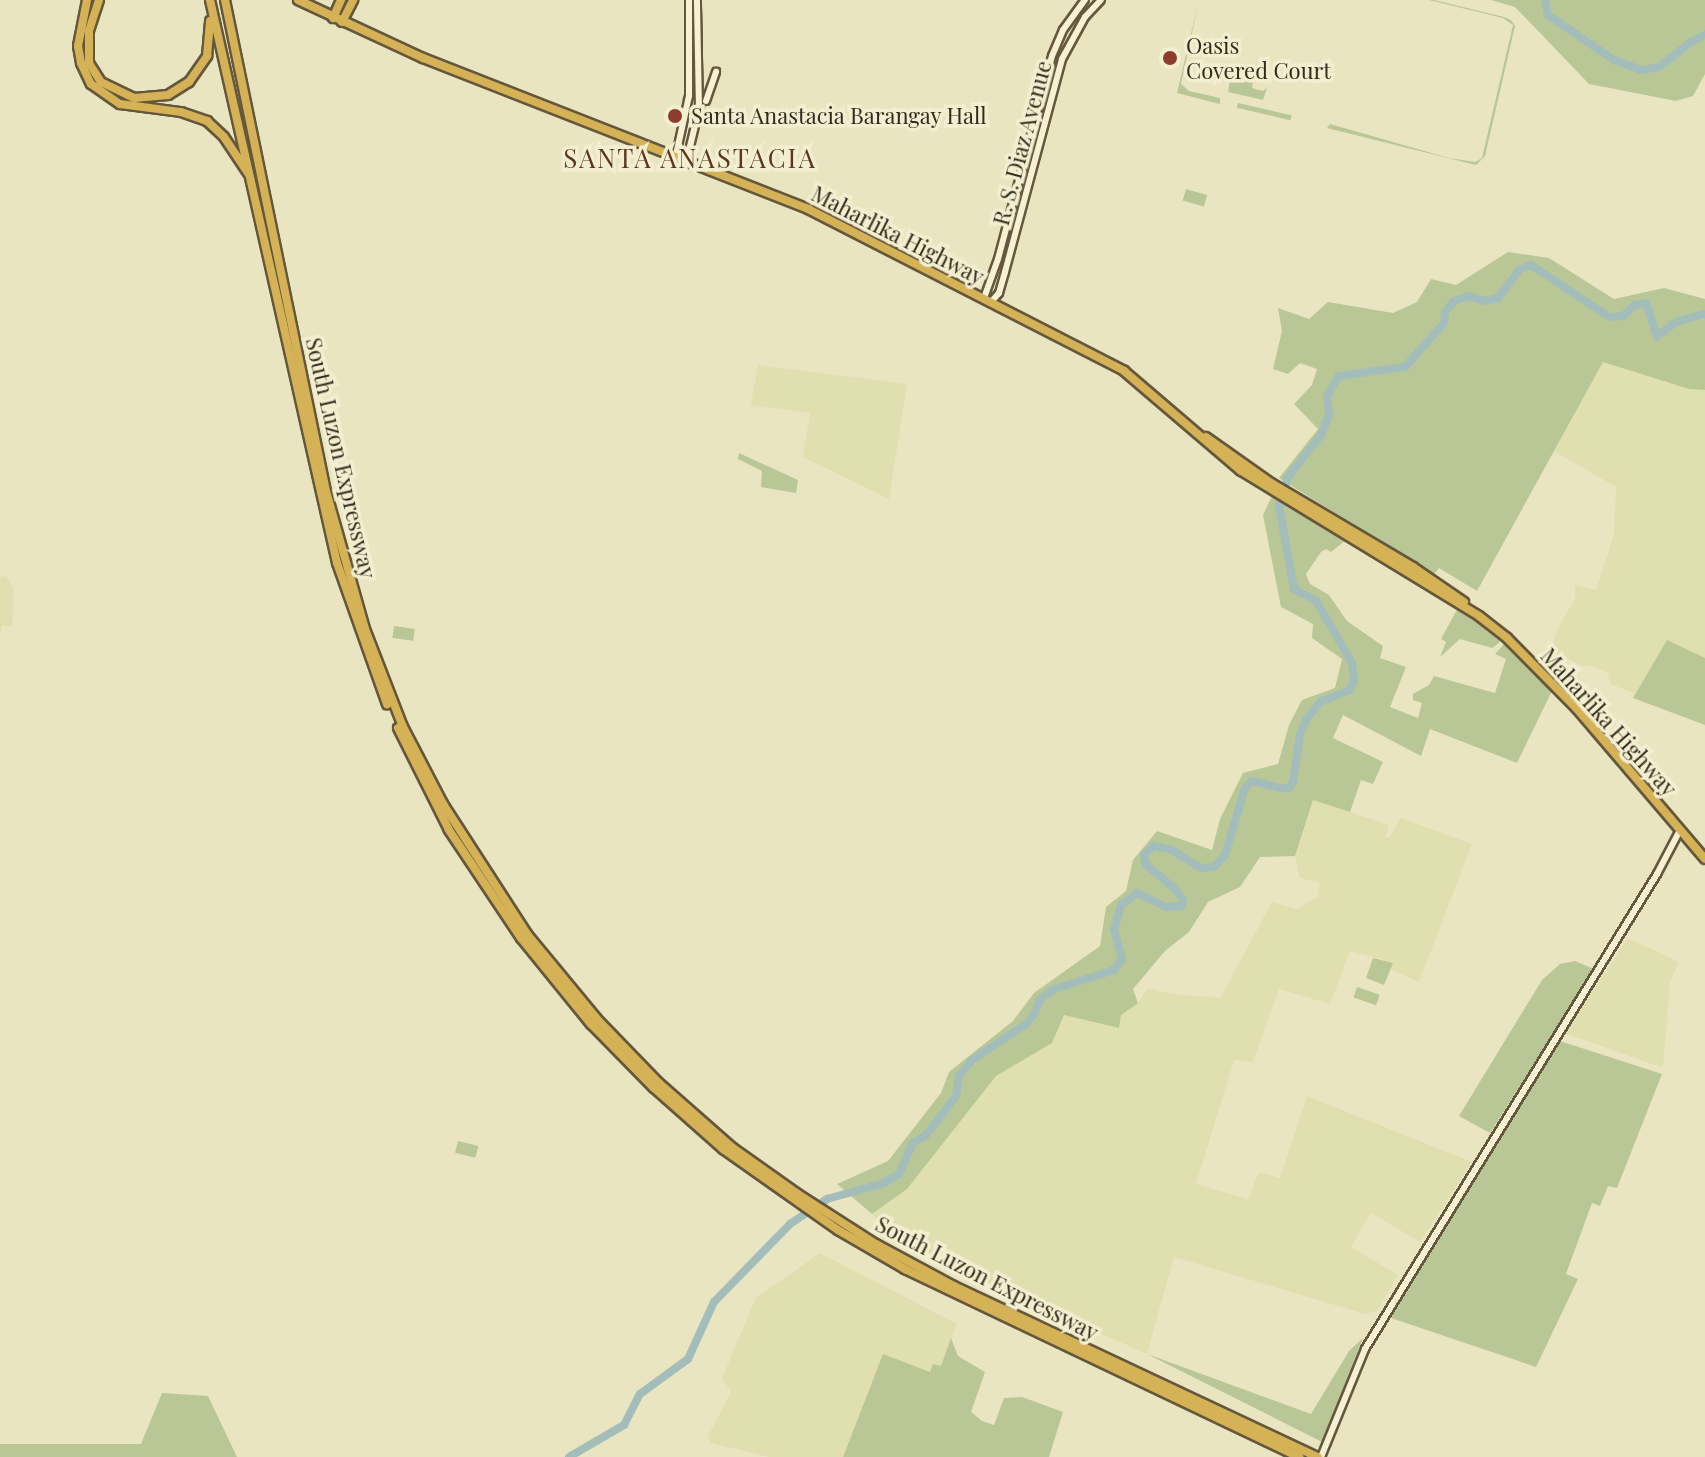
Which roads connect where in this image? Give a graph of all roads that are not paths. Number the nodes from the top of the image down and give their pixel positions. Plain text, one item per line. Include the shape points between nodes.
1 (87, 0) edge
2 (99, 0) edge
3 (210, 0) edge
4 (225, 0) edge
5 (298, 0) edge
6 (341, 0) edge
7 (353, 0) edge
8 (689, 0) edge
9 (697, 0) edge
10 (1085, 0) edge
11 (1101, 0) edge
12 (338, 20) junction
13 (689, 69) junction
14 (716, 72) dead end
15 (685, 97) dead end
16 (706, 101) dead end
17 (682, 132) junction
18 (1031, 133) junction
19 (1042, 135) junction
20 (694, 136) junction
21 (676, 155) junction
22 (687, 159) junction
23 (253, 181) junction
24 (988, 300) junction
25 (1680, 830) junction
26 (1705, 859) edge
27 (796, 1198) junction
28 (841, 1227) junction
29 (1299, 1457) edge
30 (1320, 1457) edge

1 - 23 highway via 78,46 91,84 120,104 207,121
2 - 3 highway via 87,46 91,69 111,90 144,99 177,91 199,70 211,38
3 - 23 highway, South Luzon Expressway
4 - 27 highway, South Luzon Expressway via 343,560 384,682 443,804 496,891 559,977 704,1124
5 - 12 highway, Maharlika Highway
6 - 12 highway
7 - 12 highway
8 - 13 street
9 - 20 street via 699,109
10 - 18 street, R. S. Diaz Avenue via 1056,46
11 - 19 street, R. S. Diaz Avenue via 1062,59
12 - 21 highway, Maharlika Highway
13 - 15 street
13 - 17 street
14 - 16 street
17 - 20 street
17 - 21 street
18 - 19 street
18 - 24 street, R. S. Diaz Avenue
19 - 24 street, R. S. Diaz Avenue via 999,293
20 - 22 street
21 - 22 highway, Maharlika Highway
22 - 24 highway, Maharlika Highway via 808,209
23 - 27 highway, South Luzon Expressway via 321,495 350,602 400,732 449,830 521,938 591,1024 699,1129
24 - 25 highway, Maharlika Highway via 1124,371 1269,486 1479,616 1550,679
25 - 26 highway, Maharlika Highway
25 - 30 street via 1365,1349
27 - 28 highway, South Luzon Expressway
28 - 29 highway, South Luzon Expressway via 949,1292
28 - 30 highway, South Luzon Expressway via 954,1286

